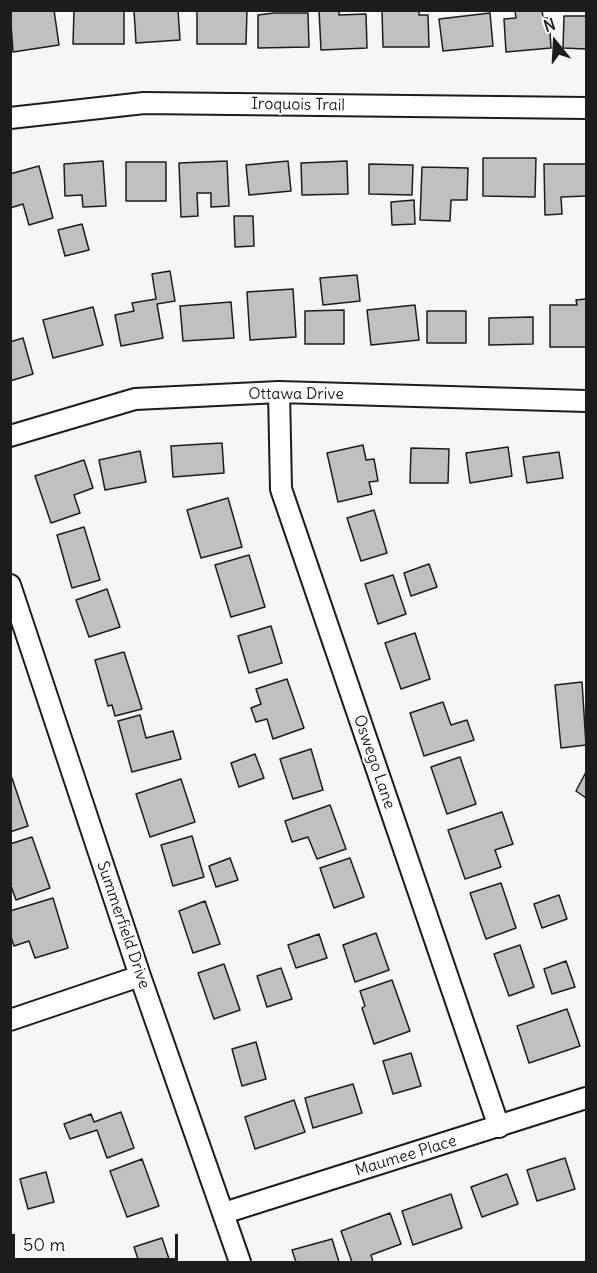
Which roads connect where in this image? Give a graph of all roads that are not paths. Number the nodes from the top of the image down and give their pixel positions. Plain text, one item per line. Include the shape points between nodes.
1 (586, 108) edge
2 (10, 118) edge
3 (279, 392) junction
4 (586, 401) edge
5 (10, 436) edge
6 (10, 585) edge
7 (140, 976) junction
8 (10, 1020) edge
9 (586, 1098) edge
10 (499, 1127) junction
11 (224, 1213) junction
12 (240, 1263) edge

1 - 2 street, Iroquois Trail via 144,104
3 - 4 street, Ottawa Drive
3 - 5 street, Ottawa Drive via 135,399
3 - 10 street, Oswego Lane via 281,489
6 - 7 street, Summerfield Drive
7 - 8 street
7 - 11 street, Summerfield Drive
9 - 10 street, Maumee Place
10 - 11 street, Maumee Place
11 - 12 street, Summerfield Drive

